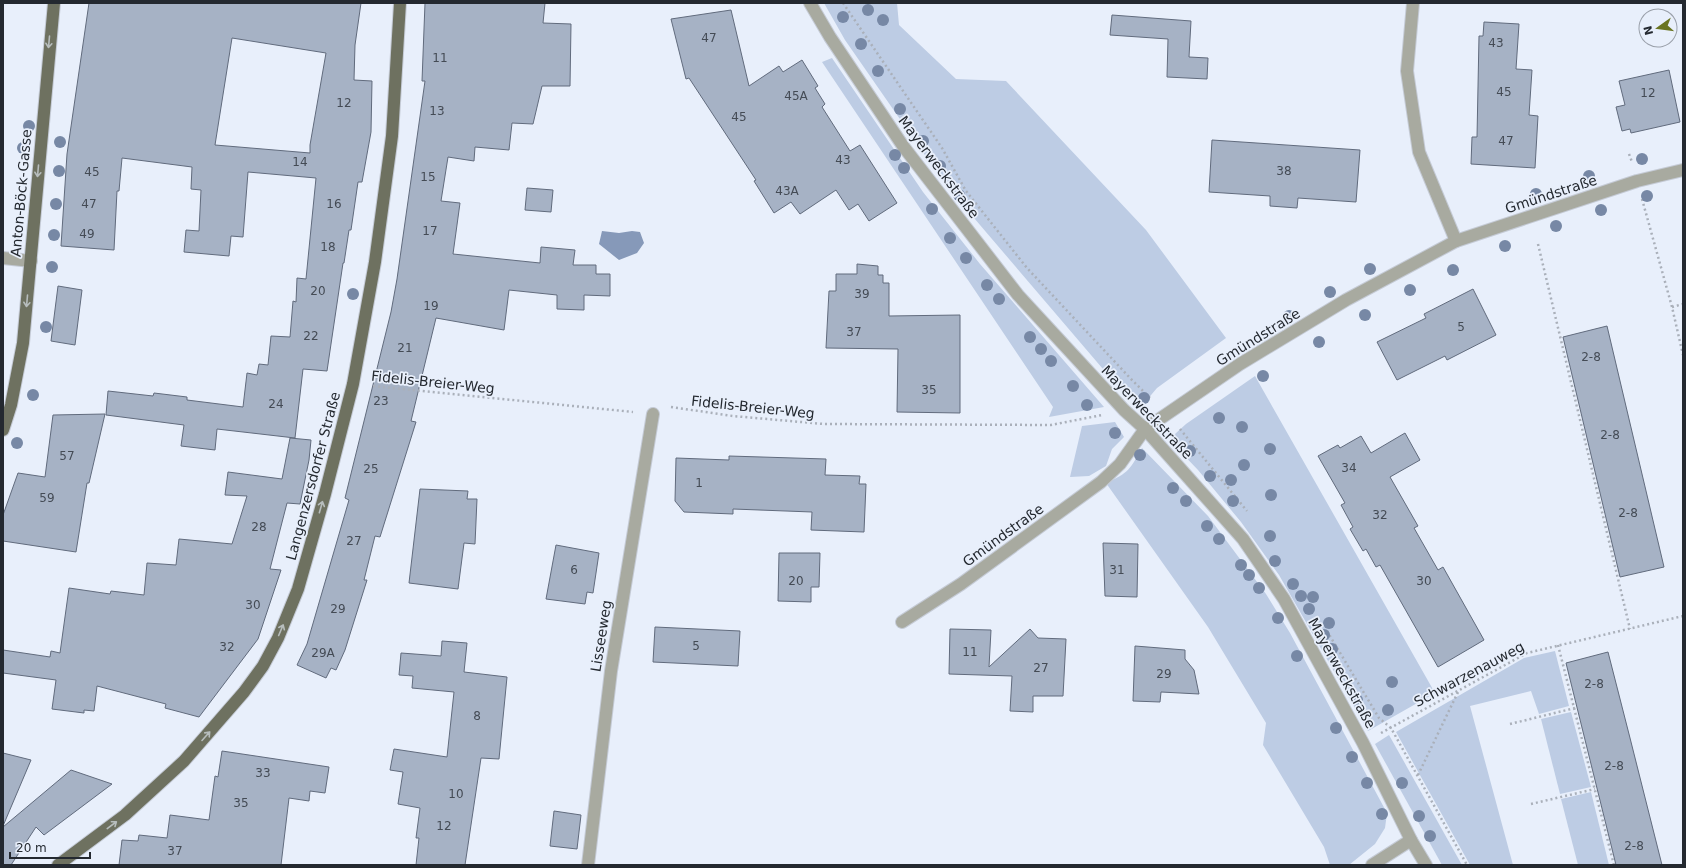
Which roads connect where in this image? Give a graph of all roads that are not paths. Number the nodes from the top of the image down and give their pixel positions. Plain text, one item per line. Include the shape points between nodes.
1 (54, 3) edge
2 (400, 3) edge
3 (810, 3) edge
4 (1413, 3) edge
5 (1683, 170) edge
6 (1456, 241) junction
7 (3, 258) edge
8 (31, 261) junction
9 (653, 414) road end
10 (1146, 429) junction
11 (3, 430) edge
12 (902, 622) dead end
13 (1411, 840) junction
14 (58, 865) edge
15 (588, 865) edge
16 (1372, 865) edge
17 (1426, 865) edge

1 -> 8 main road, Anton-Böck-Gasse
14 -> 2 main road, Langenzersdorfer Straße via 125,815 184,761 244,692 263,666 278,638 298,589 353,384 375,262 392,136
3 - 10 street, Mayerweckstraße via 903,146 1018,295 1124,410
4 - 6 street via 1407,71 1419,152
5 - 6 street, Gmündstraße via 1637,181
6 - 10 street, Gmündstraße via 1346,300 1240,364
7 - 8 street
8 -> 11 main road, Anton-Böck-Gasse via 19,369 12,406
9 - 15 street, Lisseeweg via 611,672
10 - 12 street, Gmündstraße via 1120,464 1101,482 961,584
10 - 13 street, Mayerweckstraße via 1243,539 1284,599 1363,743
13 - 16 street
13 - 17 street, Mayerweckstraße

